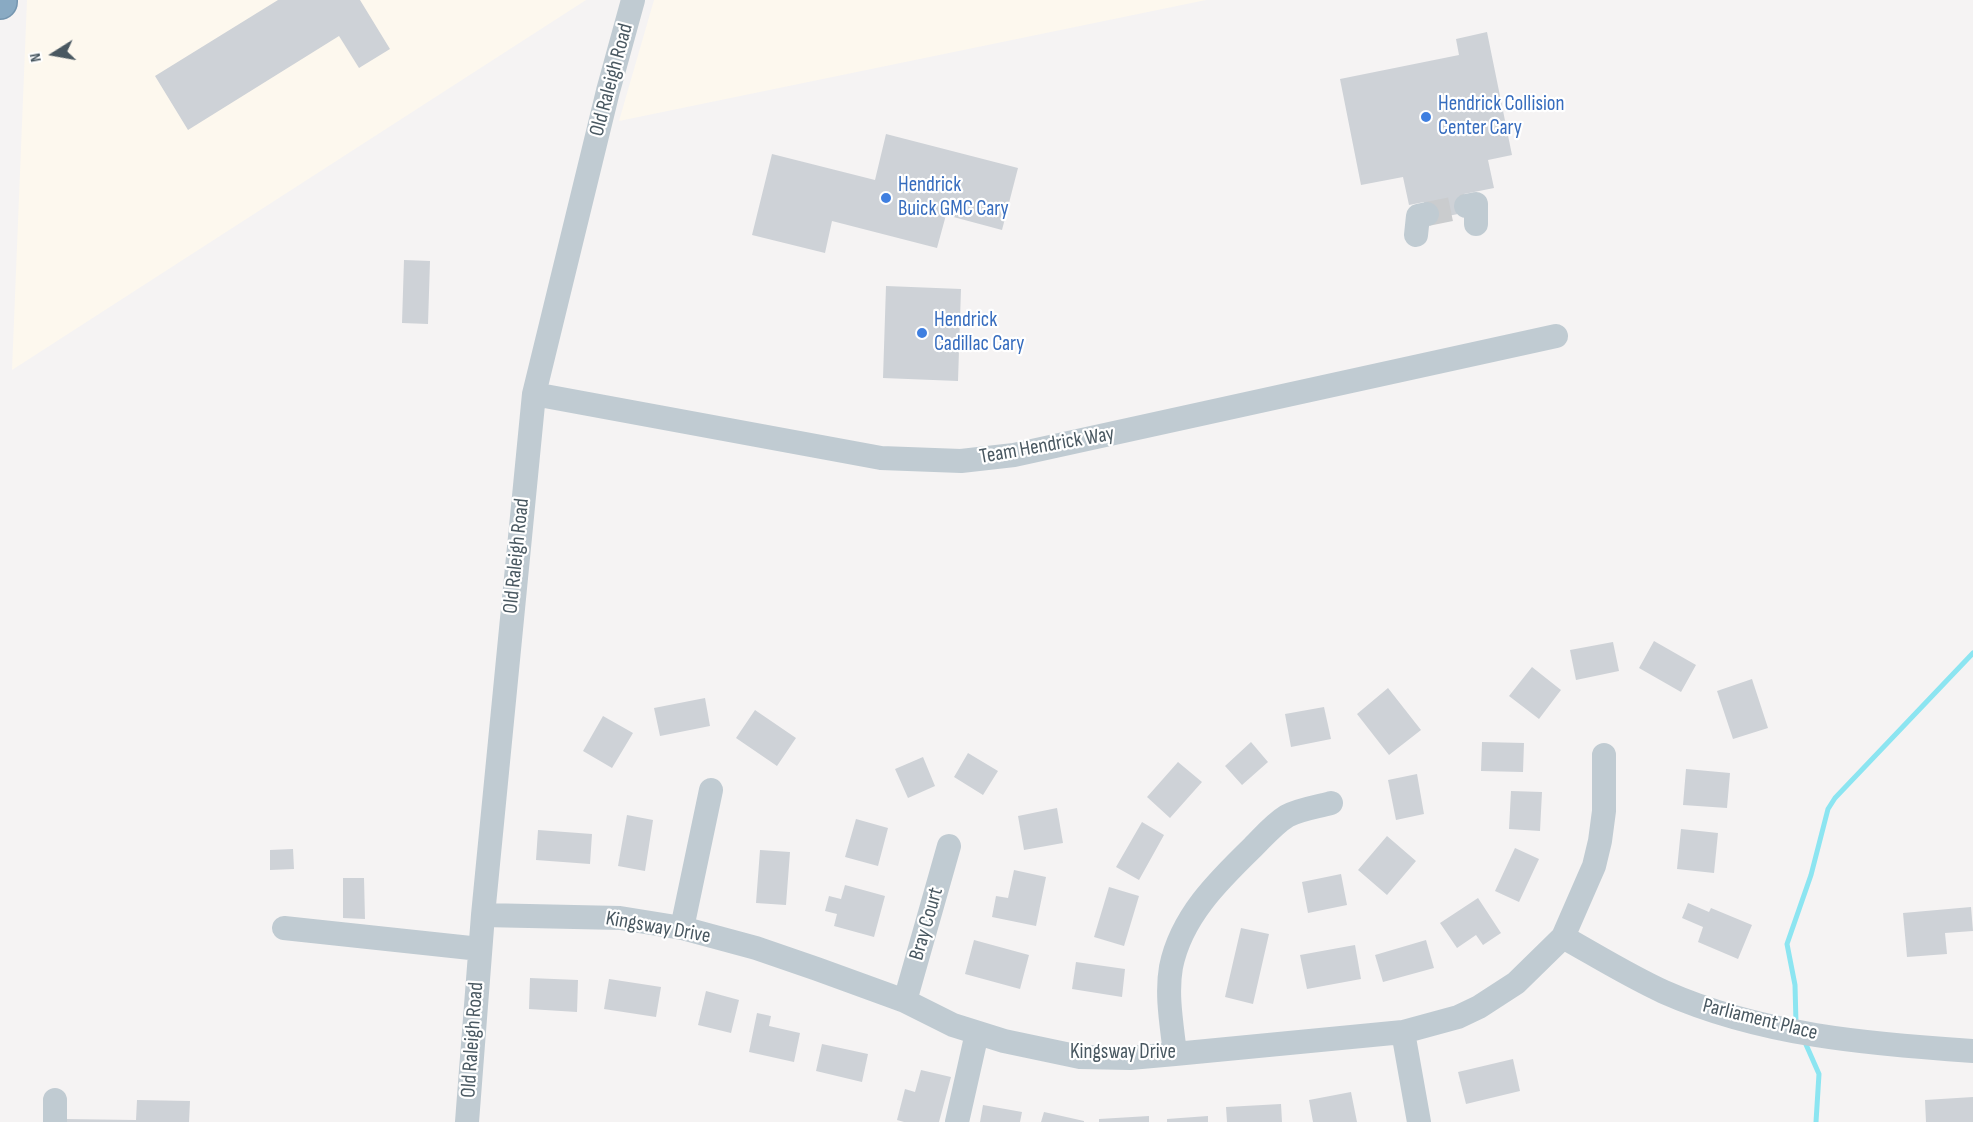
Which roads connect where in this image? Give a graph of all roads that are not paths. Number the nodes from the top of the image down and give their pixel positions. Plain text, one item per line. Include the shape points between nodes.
1 (633, 0) edge
2 (1556, 336) dead end
3 (534, 394) junction
4 (1605, 754) dead end
5 (711, 790) dead end
6 (1331, 803) dead end
7 (949, 846) dead end
8 (483, 915) junction
9 (284, 928) dead end
10 (682, 928) junction
11 (1563, 937) junction
12 (480, 949) junction
13 (905, 1001) junction
14 (1403, 1032) junction
15 (977, 1033) junction
16 (1973, 1051) edge
17 (1175, 1054) junction
18 (467, 1122) edge
19 (957, 1122) edge
20 (1419, 1122) edge

1 - 3 street, Old Raleigh Road
2 - 3 street, Team Hendrick Way via 1014,455 961,461 881,458
3 - 8 street, Old Raleigh Road
4 - 11 street, Kingsway Drive via 1600,841 1594,866
5 - 10 street
6 - 17 street via 1290,814 1279,821 1197,908 1179,939 1171,968
7 - 13 street, Bray Court
8 - 10 street, Kingsway Drive via 620,918
8 - 12 street, Old Raleigh Road
9 - 12 street
10 - 13 street, Kingsway Drive via 756,948
11 - 14 street, Kingsway Drive via 1533,969 1479,1007
11 - 16 street, Parliament Place via 1664,992 1733,1017 1877,1044
12 - 18 street, Old Raleigh Road
13 - 15 street, Kingsway Drive
14 - 17 street, Kingsway Drive
14 - 20 street
15 - 17 street, Kingsway Drive via 1080,1057
15 - 19 street

